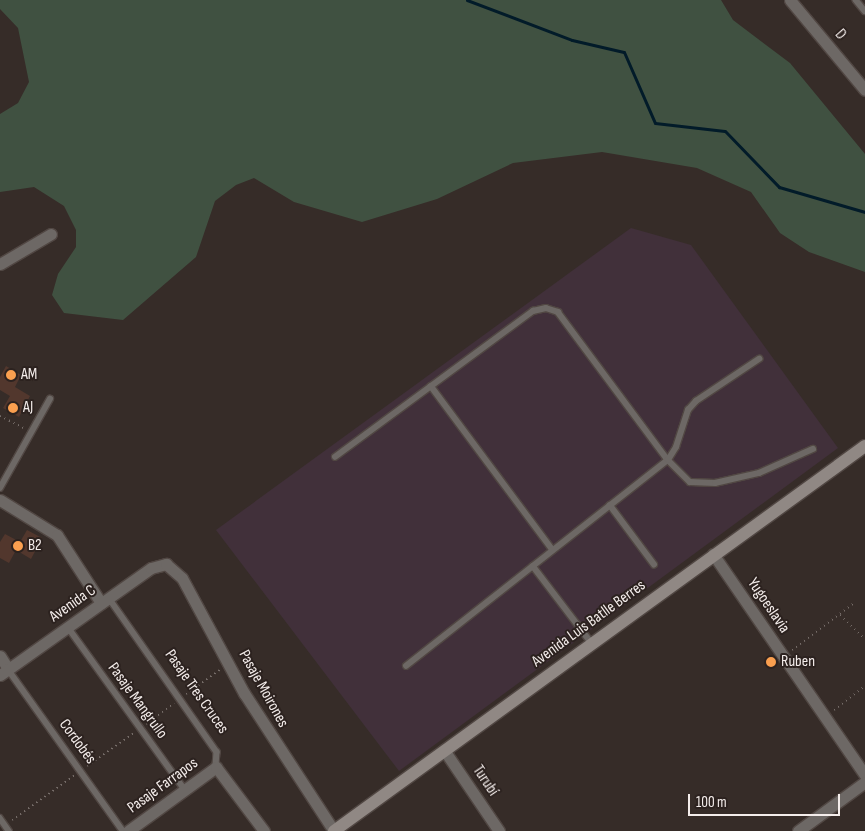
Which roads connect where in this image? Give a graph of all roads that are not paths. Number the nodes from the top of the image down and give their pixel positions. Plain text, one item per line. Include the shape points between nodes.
1 (791, 0) edge
2 (856, 0) edge
3 (865, 11) edge
4 (865, 90) edge
5 (50, 234) dead end
6 (0, 264) edge
7 (759, 358) dead end
8 (431, 386) junction
9 (50, 399) dead end
10 (865, 446) edge
11 (813, 449) dead end
12 (335, 457) dead end
13 (668, 460) junction
14 (0, 488) edge
15 (0, 500) edge
16 (610, 505) junction
17 (553, 550) junction
18 (713, 554) junction
19 (166, 564) joint
20 (654, 564) dead end
21 (533, 566) junction
22 (105, 601) junction
23 (68, 627) junction
24 (592, 642) junction
25 (0, 656) edge
26 (406, 666) dead end
27 (4, 672) edge
28 (444, 750) junction
29 (216, 767) junction
30 (865, 775) edge
31 (865, 782) edge
32 (185, 790) junction
33 (0, 818) edge
34 (10, 831) edge
35 (123, 831) edge
36 (128, 831) edge
37 (264, 831) edge
38 (334, 831) edge
39 (499, 831) edge
40 (798, 831) edge

1 - 4 street, D
2 - 3 lane
5 - 6 street
7 - 13 lane via 696,401 688,410
8 - 12 lane
8 - 13 lane via 532,311 546,308 558,312
8 - 17 lane
9 - 14 lane
10 - 18 main road, Avenida Luis Batlle Berres
11 - 13 lane via 780,466 701,485 690,482
13 - 16 lane
15 - 22 street via 57,535
16 - 17 lane
16 - 20 lane
17 - 21 lane
18 - 24 main road, Avenida Luis Batlle Berres
18 - 30 street, Yugoeslavia
19 - 22 street, Avenida C via 151,568
19 - 38 street, Pasaje Moirones via 182,578 288,765
21 - 24 lane
21 - 26 lane
22 - 23 street, Avenida C
22 - 29 lane, Pasaje Tres Cruces via 182,697 218,752
23 - 27 street, Avenida C
23 - 32 lane, Pasaje Mangrullo
24 - 28 main road, Avenida Luis Batlle Berres
25 - 27 street
27 - 35 lane, Cordobés
28 - 38 main road, Avenida Luis Batlle Berres
28 - 39 street, Turubí
29 - 32 street, Pasaje Farrapos
29 - 37 street, Pasaje Tres Cruces
31 - 40 street
32 - 36 street, Pasaje Farrapos
33 - 34 lane

